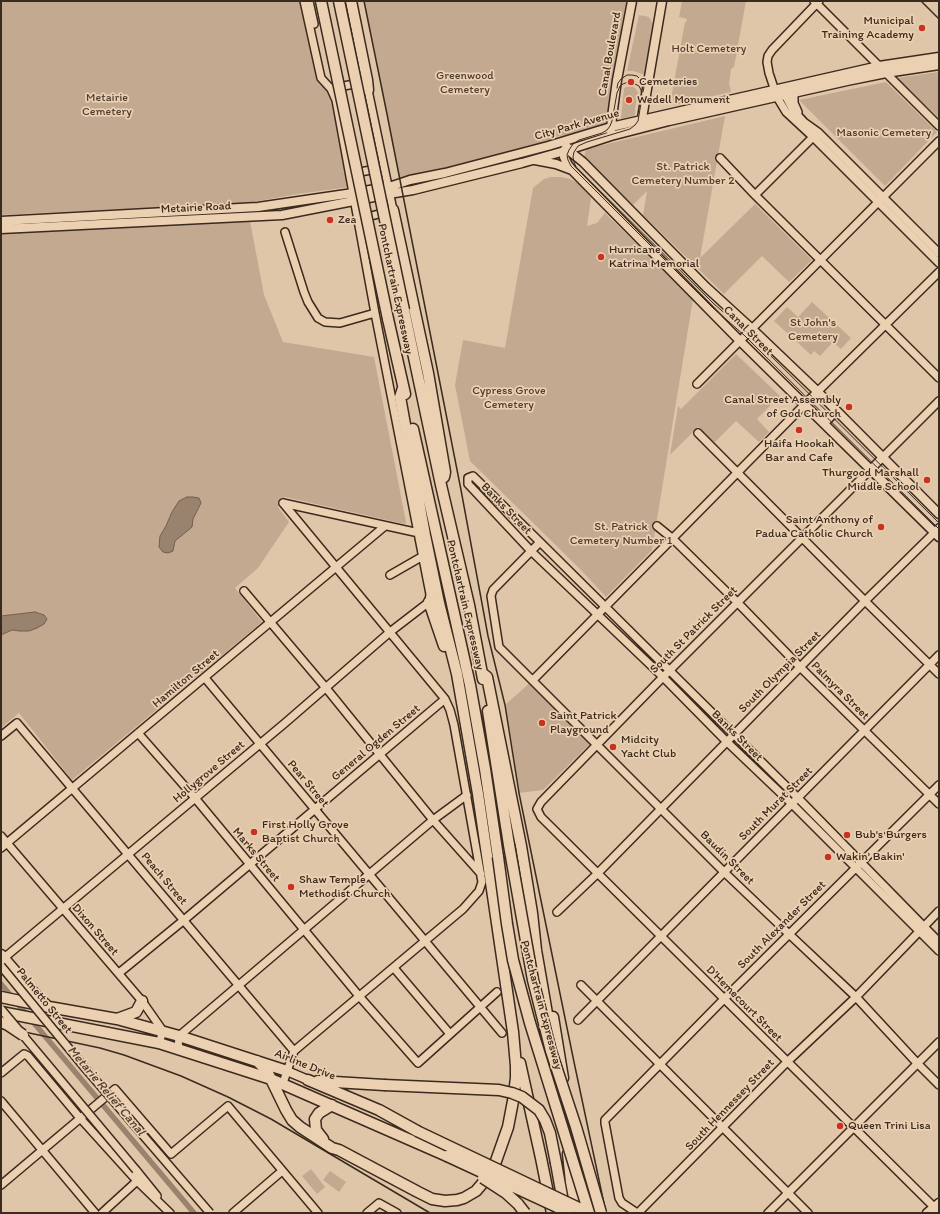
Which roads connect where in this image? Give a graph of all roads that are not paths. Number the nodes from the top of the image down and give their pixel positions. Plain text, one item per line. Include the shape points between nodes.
1 (304, 1) edge
2 (309, 1) edge
3 (322, 1) edge
4 (339, 1) edge
5 (351, 1) edge
6 (632, 1) edge
7 (662, 1) edge
8 (817, 2) edge
9 (939, 57) edge
10 (939, 65) edge
11 (879, 66) junction
12 (886, 73) junction
13 (338, 87) junction
14 (368, 90) junction
15 (794, 93) junction
16 (334, 94) junction
17 (779, 94) junction
18 (642, 120) junction
19 (804, 122) junction
20 (939, 126) edge
21 (611, 127) junction
22 (639, 129) junction
23 (816, 134) junction
24 (611, 136) junction
25 (576, 138) junction
26 (939, 141) edge
27 (585, 144) junction
28 (548, 146) junction
29 (565, 150) junction
30 (720, 158) dead end
31 (530, 160) junction
32 (583, 162) junction
33 (384, 167) junction
34 (572, 170) junction
35 (350, 174) junction
36 (388, 190) junction
37 (755, 195) junction
38 (354, 197) junction
39 (881, 200) junction
40 (280, 204) junction
41 (393, 210) junction
42 (634, 213) junction
43 (282, 215) junction
44 (358, 220) junction
45 (1, 221) edge
46 (623, 222) junction
47 (1, 229) edge
48 (285, 232) dead end
49 (939, 253) edge
50 (821, 261) junction
51 (939, 263) edge
52 (939, 272) edge
53 (375, 313) junction
54 (885, 325) junction
55 (752, 329) junction
56 (740, 341) junction
57 (939, 378) edge
58 (697, 384) dead end
59 (403, 388) junction
60 (818, 392) junction
61 (939, 401) edge
62 (805, 404) junction
63 (836, 411) junction
64 (824, 423) junction
65 (698, 433) dead end
66 (883, 458) junction
67 (870, 469) junction
68 (738, 474) junction
69 (441, 485) junction
70 (511, 514) junction
71 (939, 514) edge
72 (503, 522) junction
73 (385, 526) junction
74 (657, 526) dead end
75 (419, 533) junction
76 (938, 533) edge
77 (673, 538) junction
78 (802, 538) junction
79 (540, 542) junction
80 (531, 551) junction
81 (423, 556) junction
82 (336, 567) junction
83 (390, 575) dead end
84 (244, 591) dead end
85 (864, 601) junction
86 (429, 602) junction
87 (737, 602) junction
88 (605, 606) junction
89 (598, 614) junction
90 (270, 623) junction
91 (390, 632) junction
92 (939, 655) edge
93 (930, 665) junction
94 (800, 667) junction
95 (669, 670) junction
96 (482, 673) junction
97 (939, 674) edge
98 (663, 677) junction
99 (205, 678) junction
100 (533, 680) junction
101 (326, 688) junction
102 (445, 699) junction
103 (864, 731) junction
104 (138, 733) junction
105 (468, 734) junction
106 (733, 734) junction
107 (1, 736) edge
108 (726, 741) junction
109 (259, 743) junction
110 (597, 744) junction
111 (380, 754) junction
112 (939, 785) edge
113 (72, 788) junction
114 (467, 795) junction
115 (929, 795) junction
116 (195, 798) junction
117 (798, 798) junction
118 (792, 804) junction
119 (939, 804) edge
120 (315, 809) junction
121 (537, 809) joint
122 (661, 809) junction
123 (433, 820) junction
124 (1, 836) edge
125 (4, 845) edge
126 (128, 854) junction
127 (250, 865) junction
128 (858, 866) junction
129 (724, 872) junction
130 (598, 873) junction
131 (369, 874) junction
132 (482, 874) junction
133 (63, 909) junction
134 (939, 911) edge
135 (557, 912) dead end
136 (532, 913) junction
137 (184, 920) junction
138 (303, 929) junction
139 (921, 929) junction
140 (789, 934) junction
141 (660, 936) junction
142 (425, 941) junction
143 (939, 942) edge
144 (939, 951) edge
145 (2, 960) edge
146 (394, 968) junction
147 (119, 973) junction
148 (581, 985) dead end
149 (239, 986) junction
150 (497, 992) dead end
151 (359, 996) junction
152 (1, 997) edge
153 (856, 997) junction
154 (724, 999) junction
155 (142, 1001) junction
156 (596, 1001) junction
157 (480, 1006) junction
158 (49, 1007) junction
159 (2, 1011) edge
160 (117, 1019) junction
161 (578, 1020) dead end
162 (1, 1022) edge
163 (163, 1031) junction
164 (513, 1032) junction
165 (502, 1033) dead end
166 (450, 1034) junction
167 (23, 1036) junction
168 (179, 1036) junction
169 (939, 1042) edge
170 (159, 1043) junction
171 (178, 1049) junction
172 (294, 1051) junction
173 (257, 1060) junction
174 (787, 1062) junction
175 (917, 1063) junction
176 (660, 1064) junction
177 (287, 1071) junction
178 (1, 1073) edge
179 (271, 1079) junction
180 (308, 1080) junction
181 (283, 1083) junction
182 (939, 1085) edge
183 (1, 1101) edge
184 (332, 1104) junction
185 (80, 1118) junction
186 (853, 1127) junction
187 (724, 1128) junction
188 (414, 1135) junction
189 (43, 1150) junction
190 (340, 1150) junction
191 (447, 1156) junction
192 (282, 1171) junction
193 (137, 1182) junction
194 (1, 1185) edge
195 (788, 1193) junction
196 (937, 1208) edge
197 (584, 1212) edge
198 (95, 1213) edge
199 (102, 1213) edge
200 (170, 1213) edge
201 (210, 1213) edge
202 (233, 1213) edge
203 (318, 1213) edge
204 (367, 1213) edge
205 (397, 1213) edge
206 (525, 1213) edge
207 (552, 1213) edge
208 (565, 1213) edge
209 (570, 1213) edge
210 (598, 1213) edge
211 (601, 1213) edge
212 (638, 1213) edge
213 (768, 1213) edge
214 (808, 1213) edge
215 (927, 1213) edge

1 - 16 street via 321,78
2 - 13 street via 325,77
3 - 59 highway, Pontchartrain Expressway, bridge
4 - 69 highway, Pontchartrain Expressway, bridge
5 - 14 highway
6 - 21 main road, Canal Boulevard
7 - 18 main road
8 - 11 street
8 - 17 street via 768,56 768,67
9 - 11 main road, City Park Avenue
10 - 12 main road, City Park Avenue
11 - 12 street
11 - 17 main road, City Park Avenue
12 - 15 main road, City Park Avenue
12 - 20 street
13 - 14 street via 360,83
13 - 16 street
14 - 33 street
15 - 17 main road, City Park Avenue
15 - 19 street via 795,107
16 - 35 street
17 - 18 main road, City Park Avenue
17 - 19 street
17 - 22 main road, City Park Avenue
17 - 23 street via 786,112
18 - 21 main road, City Park Avenue
18 - 22 main road
19 - 23 street
21 - 24 main road, Canal Boulevard
21 - 25 main road, City Park Avenue
22 - 24 main road, City Park Avenue
23 - 37 street
23 - 39 street
24 - 27 main road, City Park Avenue
25 - 28 main road, City Park Avenue
25 - 29 main road
26 - 39 street
27 - 29 main road, City Park Avenue
27 - 32 main road via 580,150
28 - 29 main road, Canal Street
28 - 36 main road, City Park Avenue
29 - 31 main road, City Park Avenue
29 - 32 main road, Canal Street
29 - 34 main road via 564,157
30 - 37 street
31 - 34 main road, Canal Street via 556,164
31 - 36 main road, City Park Avenue via 420,189
32 - 42 main road, Canal Street
33 - 35 street
33 - 36 street
34 - 46 main road, Canal Street
35 - 38 street
36 - 38 main road, Metairie Road
36 - 41 street
37 - 50 street
38 - 40 main road, Metairie Road
38 - 43 main road, Metairie Road
38 - 44 street
39 - 49 street
39 - 50 street
39 - 51 street
40 - 43 street
40 - 45 main road, Metairie Road
41 - 44 street
41 - 69 highway via 428,373 445,472
42 - 46 main road
42 - 55 main road, Canal Street via 706,287
43 - 47 main road, Metairie Road
44 - 53 street
46 - 56 main road, Canal Street
48 - 53 street via 304,292 318,318 326,322 340,323
50 - 54 street
50 - 55 street
52 - 54 street
53 - 75 street
54 - 57 street
54 - 60 street
55 - 56 street
55 - 60 main road, Canal Street
56 - 58 street
56 - 62 main road, Canal Street
59 - 105 highway via 400,397 425,535 439,603 458,674
59 - 197 highway, Pontchartrain Expressway, bridge via 470,685 513,960
60 - 62 street
60 - 63 main road, Canal Street
61 - 66 street, South St Patrick Street
62 - 64 main road, Canal Street
62 - 68 street
63 - 64 main road
63 - 66 main road, Canal Street
64 - 67 main road, Canal Street
65 - 68 street
66 - 67 street, South St Patrick Street
66 - 71 main road, Canal Street
67 - 76 main road, Canal Street
67 - 78 street, South St Patrick Street
68 - 77 street
68 - 78 street
69 - 96 highway, Pontchartrain Expressway
70 - 72 street
70 - 72 street, Banks Street via 473,476 468,478 468,484
70 - 79 street, Banks Street
72 - 80 street, Banks Street
73 - 75 street
73 - 82 street, Hamilton Street
73 - 82 street via 283,503
74 - 77 street, Palmyra Street
75 - 81 street
76 - 85 street, South Olympia Street
77 - 87 street, Palmyra Street
77 - 88 street
78 - 85 street
78 - 87 street, South St Patrick Street
79 - 80 street
79 - 88 street, Banks Street
80 - 89 street, Banks Street
80 - 100 street, Baudin Street via 493,590 491,596 499,647
81 - 83 street
81 - 86 street via 430,594
82 - 90 street, Hamilton Street
82 - 91 street
84 - 90 street
85 - 93 street
85 - 94 street, South Olympia Street
86 - 91 street, Hollygrove Street
86 - 105 highway via 443,641
87 - 94 street, Palmyra Street
87 - 95 street, South St Patrick Street
88 - 89 street
88 - 95 street, Banks Street
89 - 98 street, Banks Street
89 - 100 street
90 - 99 street, Hamilton Street
90 - 101 street
91 - 101 street, Hollygrove Street
91 - 102 street
92 - 93 street, South Murat Street
93 - 97 street
93 - 103 street, South Murat Street
94 - 103 street, Palmyra Street
94 - 106 street, South Olympia Street
95 - 98 street, South St Patrick Street
95 - 106 street, Banks Street
96 - 136 highway via 487,678 502,745
96 - 211 highway, Pontchartrain Expressway, bridge via 533,980 551,1051
98 - 108 street, Banks Street
98 - 110 street, South St Patrick Street
99 - 104 street, Hamilton Street
99 - 109 street, Pear Street
100 - 110 street, Baudin Street
101 - 109 street, Hollygrove Street
101 - 111 street
102 - 111 street, General Ogden Street
102 - 114 street via 454,725
103 - 115 street, Palmyra Street
103 - 117 street, South Murat Street
104 - 113 street, Hamilton Street
104 - 116 street, Marks Street
105 - 164 highway
106 - 108 street, South Olympia Street
106 - 117 street, Banks Street
107 - 113 street, Peach Street via 17,723
108 - 118 street, Banks Street
108 - 122 street, South Olympia Street
109 - 116 street, Hollygrove Street
109 - 120 street, Pear Street
110 - 121 street, South St Patrick Street
110 - 122 street, Baudin Street
111 - 120 street, General Ogden Street
111 - 123 street
112 - 115 street, South Alexander Street
113 - 125 street, Hamilton Street
113 - 126 street, Peach Street
114 - 123 street
114 - 132 street
115 - 119 street, Palmyra Street
115 - 128 street, South Alexander Street
116 - 126 street, Hollygrove Street
116 - 127 street, Marks Street
117 - 118 street, South Murat Street
117 - 128 street, Banks Street
118 - 128 street, Banks Street
118 - 129 street, South Murat Street
120 - 127 street, General Ogden Street
120 - 131 street, Pear Street
121 - 130 street, D'Hemecourt Street via 541,817
122 - 129 street, Baudin Street
122 - 130 street, South Olympia Street
123 - 131 street
123 - 132 street
124 - 125 street, Dixon Street
125 - 133 street, Dixon Street
126 - 133 street, Hollygrove Street
126 - 137 street, Peach Street
127 - 137 street, General Ogden Street
127 - 138 street, Marks Street
128 - 139 street, Banks Street
128 - 140 street, South Alexander Street
129 - 140 street, Baudin Street
129 - 141 street, South Murat Street
130 - 135 street, South Olympia Street
130 - 141 street, D'Hemecourt Street
131 - 138 street
131 - 142 street, Pear Street
132 - 142 street via 482,885 476,895
133 - 145 street, Hollygrove Street
133 - 147 street, Dixon Street
134 - 139 street, South Hennessey Street
136 - 197 highway, bridge via 564,1116 571,1182
136 - 210 highway, bridge via 582,1175 589,1202
137 - 147 street, General Ogden Street
137 - 149 street, Peach Street
138 - 149 street
138 - 151 street, Marks Street
139 - 143 street, Banks Street
139 - 144 street, Banks Street
139 - 153 street, South Hennessey Street
140 - 153 street, Baudin Street
140 - 154 street, South Alexander Street
141 - 154 street, D'Hemecourt Street
141 - 156 street, South Murat Street
142 - 146 street
142 - 157 street, Pear Street
145 - 158 highway
145 - 201 street, Palmetto Street, bridge via 85,1068
146 - 151 street
146 - 166 street
147 - 155 street, Dixon Street
148 - 156 street
149 - 168 street
149 - 172 street, Peach Street
150 - 157 street
151 - 166 street, Marks Street via 418,1063
151 - 172 street
152 - 158 highway, Airline Drive
153 - 174 street, South Hennessey Street
153 - 175 street, Baudin Street
154 - 174 street, D'Hemecourt Street
154 - 176 street, South Alexander Street
155 - 160 highway via 136,1012
155 - 163 street, Dixon Street
156 - 161 street, South Murat Street
156 - 176 street
157 - 165 street, Pear Street
157 - 166 street
158 - 160 highway, Airline Drive
159 - 167 street, bridge
159 - 170 highway, Airline Drive
160 - 163 highway, Airline Drive
162 - 167 highway, bridge
163 - 168 highway, Airline Drive
163 - 170 street
164 - 190 highway via 516,1078 508,1127 496,1161 476,1191 457,1200 432,1199
164 - 207 highway, bridge
167 - 200 street, bridge
168 - 171 street
168 - 173 highway, Airline Drive
169 - 175 street
170 - 171 highway, Airline Drive
171 - 179 highway, Airline Drive
172 - 177 street
173 - 177 highway, Airline Drive
173 - 179 highway
174 - 186 street, D'Hemecourt Street
174 - 187 street, South Hennessey Street
175 - 182 street, Baudin Street
175 - 186 street
176 - 187 street
176 - 212 street, South Alexander Street via 604,1123 619,1198 622,1203
177 - 180 main road, Airline Drive
177 - 181 street
178 - 185 street via 24,1054 28,1056
179 - 181 highway, Airline Drive
179 - 190 highway via 292,1120 310,1135
180 - 188 highway, Airline Drive via 379,1110
180 - 208 highway, bridge via 499,1090 528,1101 539,1110 550,1133
181 - 184 highway, Airline Drive
183 - 189 street
184 - 188 highway, Airline Drive
184 - 190 highway via 319,1113 315,1120 316,1130 322,1138
185 - 189 street
185 - 192 street via 115,1089 171,1154 228,1106
185 - 193 street
186 - 195 street
186 - 196 street, D'Hemecourt Street
187 - 195 street
187 - 212 street, South Hennessey Street
188 - 191 highway, Airline Drive
188 - 197 highway, Airline Drive, bridge
189 - 194 street
189 - 198 street
191 - 206 highway, bridge via 506,1193
191 - 209 highway, Airline Drive, bridge
192 - 202 street
192 - 203 street
193 - 199 street
193 - 200 street
195 - 213 street
195 - 214 street
196 - 215 main road
204 - 205 street via 379,1203

